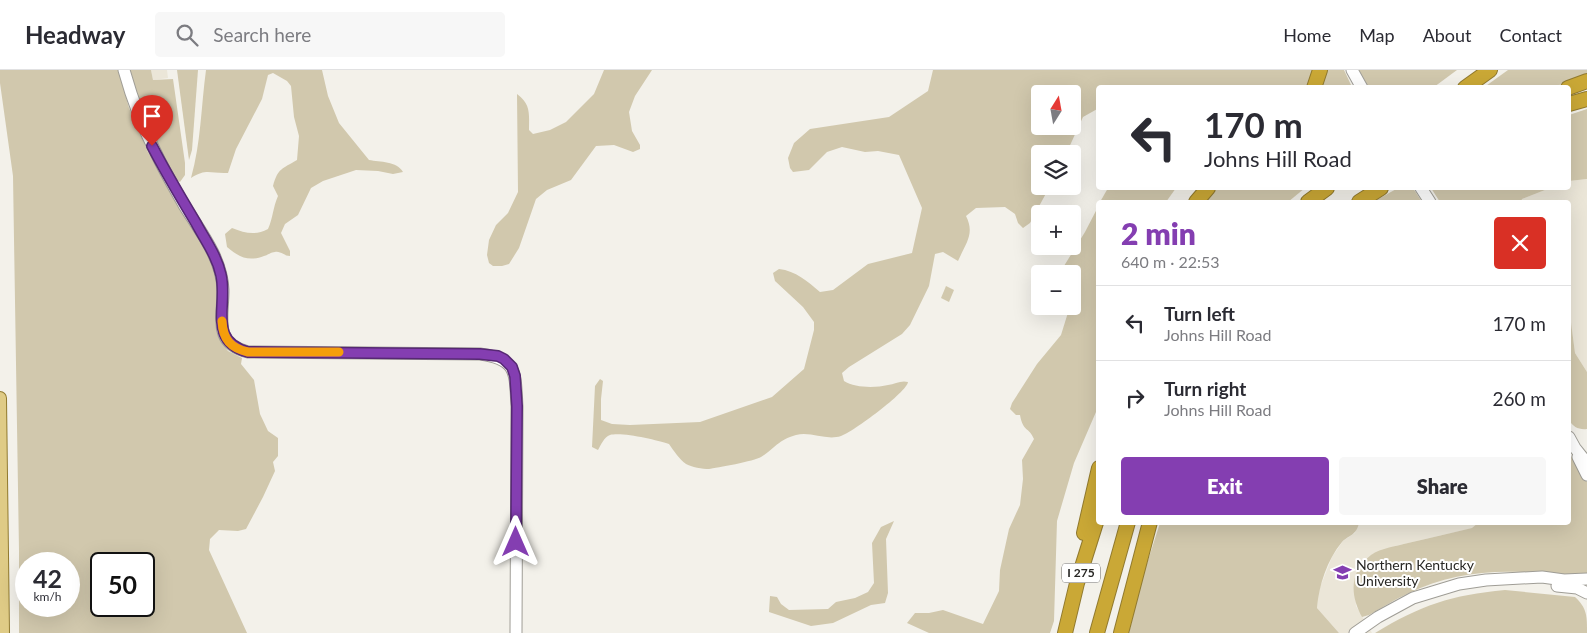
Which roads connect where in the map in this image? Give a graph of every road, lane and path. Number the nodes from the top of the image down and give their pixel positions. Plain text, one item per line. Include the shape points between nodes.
1 (124, 70) edge
2 (1320, 70) edge
3 (1352, 70) edge
4 (1490, 70) edge
5 (1587, 81) edge
6 (1315, 85) edge
7 (1360, 85) edge
8 (1469, 85) edge
9 (1571, 87) edge
10 (1587, 99) edge
11 (1571, 103) edge
12 (1206, 190) edge
13 (1324, 190) edge
14 (1378, 190) edge
15 (1198, 200) edge
16 (1311, 200) edge
17 (1363, 200) edge
18 (0, 398) edge
19 (1571, 440) edge
20 (1575, 448) junction
21 (1587, 463) edge
22 (1587, 475) edge
23 (1096, 482) edge
24 (1096, 523) edge
25 (1127, 525) edge
26 (1149, 525) edge
27 (1587, 578) edge
28 (1527, 579) junction
29 (1077, 583) junction
30 (1587, 593) edge
31 (3, 633) edge
32 (516, 633) edge
33 (1065, 633) edge
34 (1097, 633) edge
35 (1121, 633) edge
36 (1355, 633) edge

1 - 32 main road via 148,137 216,260 222,284 222,328 234,348 248,352 480,354 498,356 512,367 517,406
2 - 6 highway
3 - 7 main road
4 - 8 highway
5 - 9 highway
10 - 11 highway
12 - 15 highway
13 - 16 highway
14 - 17 highway
18 - 31 main road
19 - 20 main road
20 - 21 main road
20 - 22 main road
23 - 29 highway
24 - 29 highway, I 275
25 - 34 highway, I 275
26 - 35 highway
27 - 28 main road
28 - 30 main road via 1577,588
28 - 36 main road via 1473,581 1428,592 1388,611
29 - 33 highway, I 275

